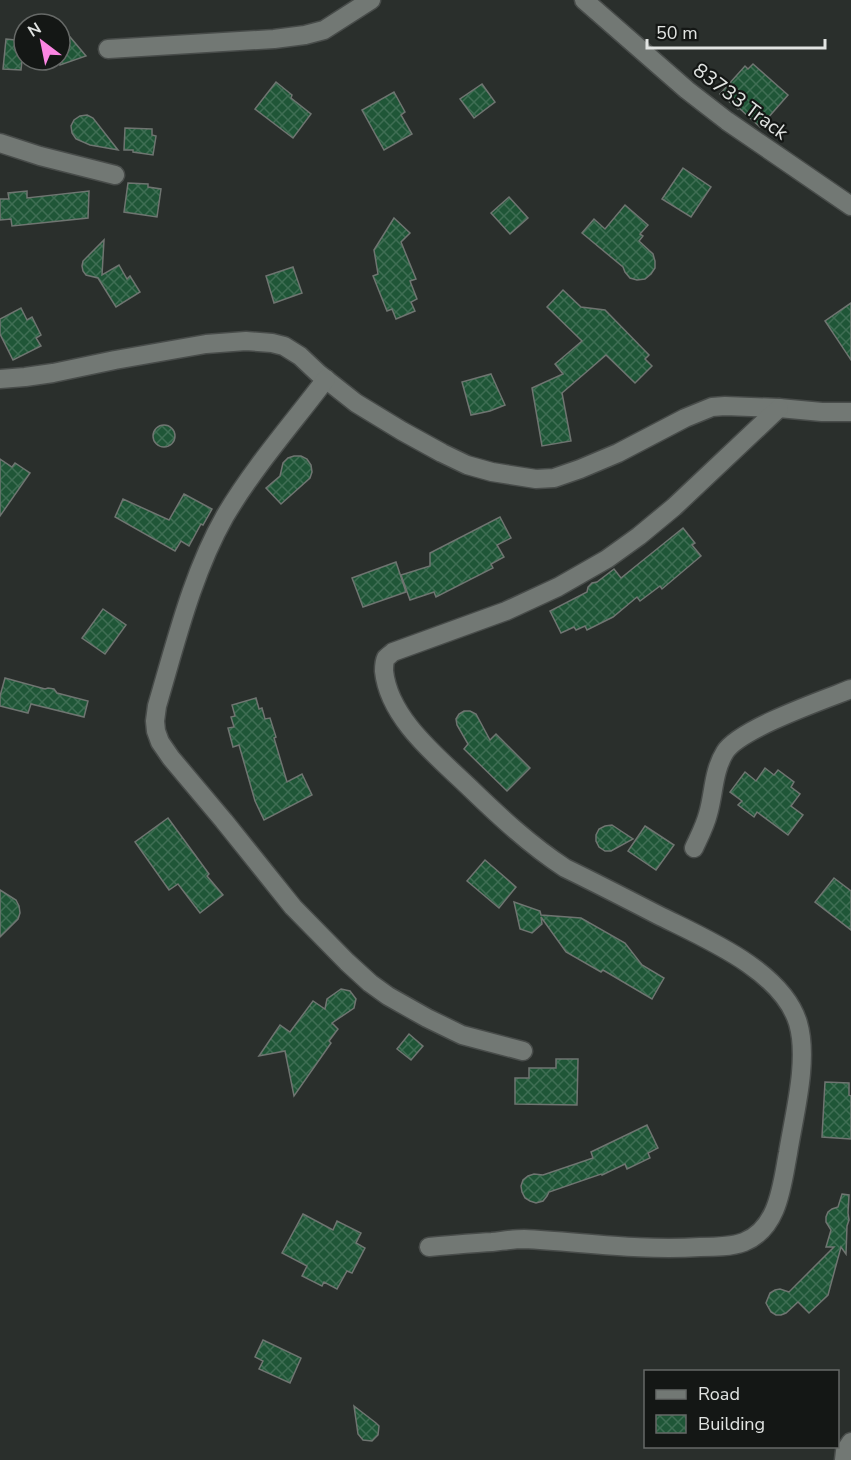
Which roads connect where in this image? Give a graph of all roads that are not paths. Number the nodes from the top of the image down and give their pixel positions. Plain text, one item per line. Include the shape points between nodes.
1 (370, 0) edge
2 (584, 0) edge
3 (108, 49) dead end
4 (0, 143) edge
5 (115, 175) dead end
6 (851, 206) edge
7 (0, 379) edge
8 (326, 380) junction
9 (779, 408) junction
10 (851, 412) edge
11 (851, 689) edge
12 (694, 848) dead end
13 (523, 1051) dead end
14 (429, 1247) dead end
15 (851, 1442) edge
16 (844, 1460) edge

1 - 3 street via 324,30 305,34
2 - 6 street, 83733 Track via 727,121
4 - 5 street
7 - 8 street via 206,344 246,341 284,346
8 - 9 street via 402,431 467,465 536,479 554,478 580,469 712,407
8 - 13 street via 264,460 209,548 160,697 156,731 171,758 293,907 370,983 462,1035
9 - 10 street
9 - 14 street via 674,507 607,559 506,612 393,652 384,665 388,689 411,728 523,837 565,868 722,947 777,988 798,1022 802,1044 797,1101 778,1201 770,1220 758,1234 728,1246 672,1248 521,1239
11 - 12 street via 734,742 716,773 706,824
15 - 16 street

